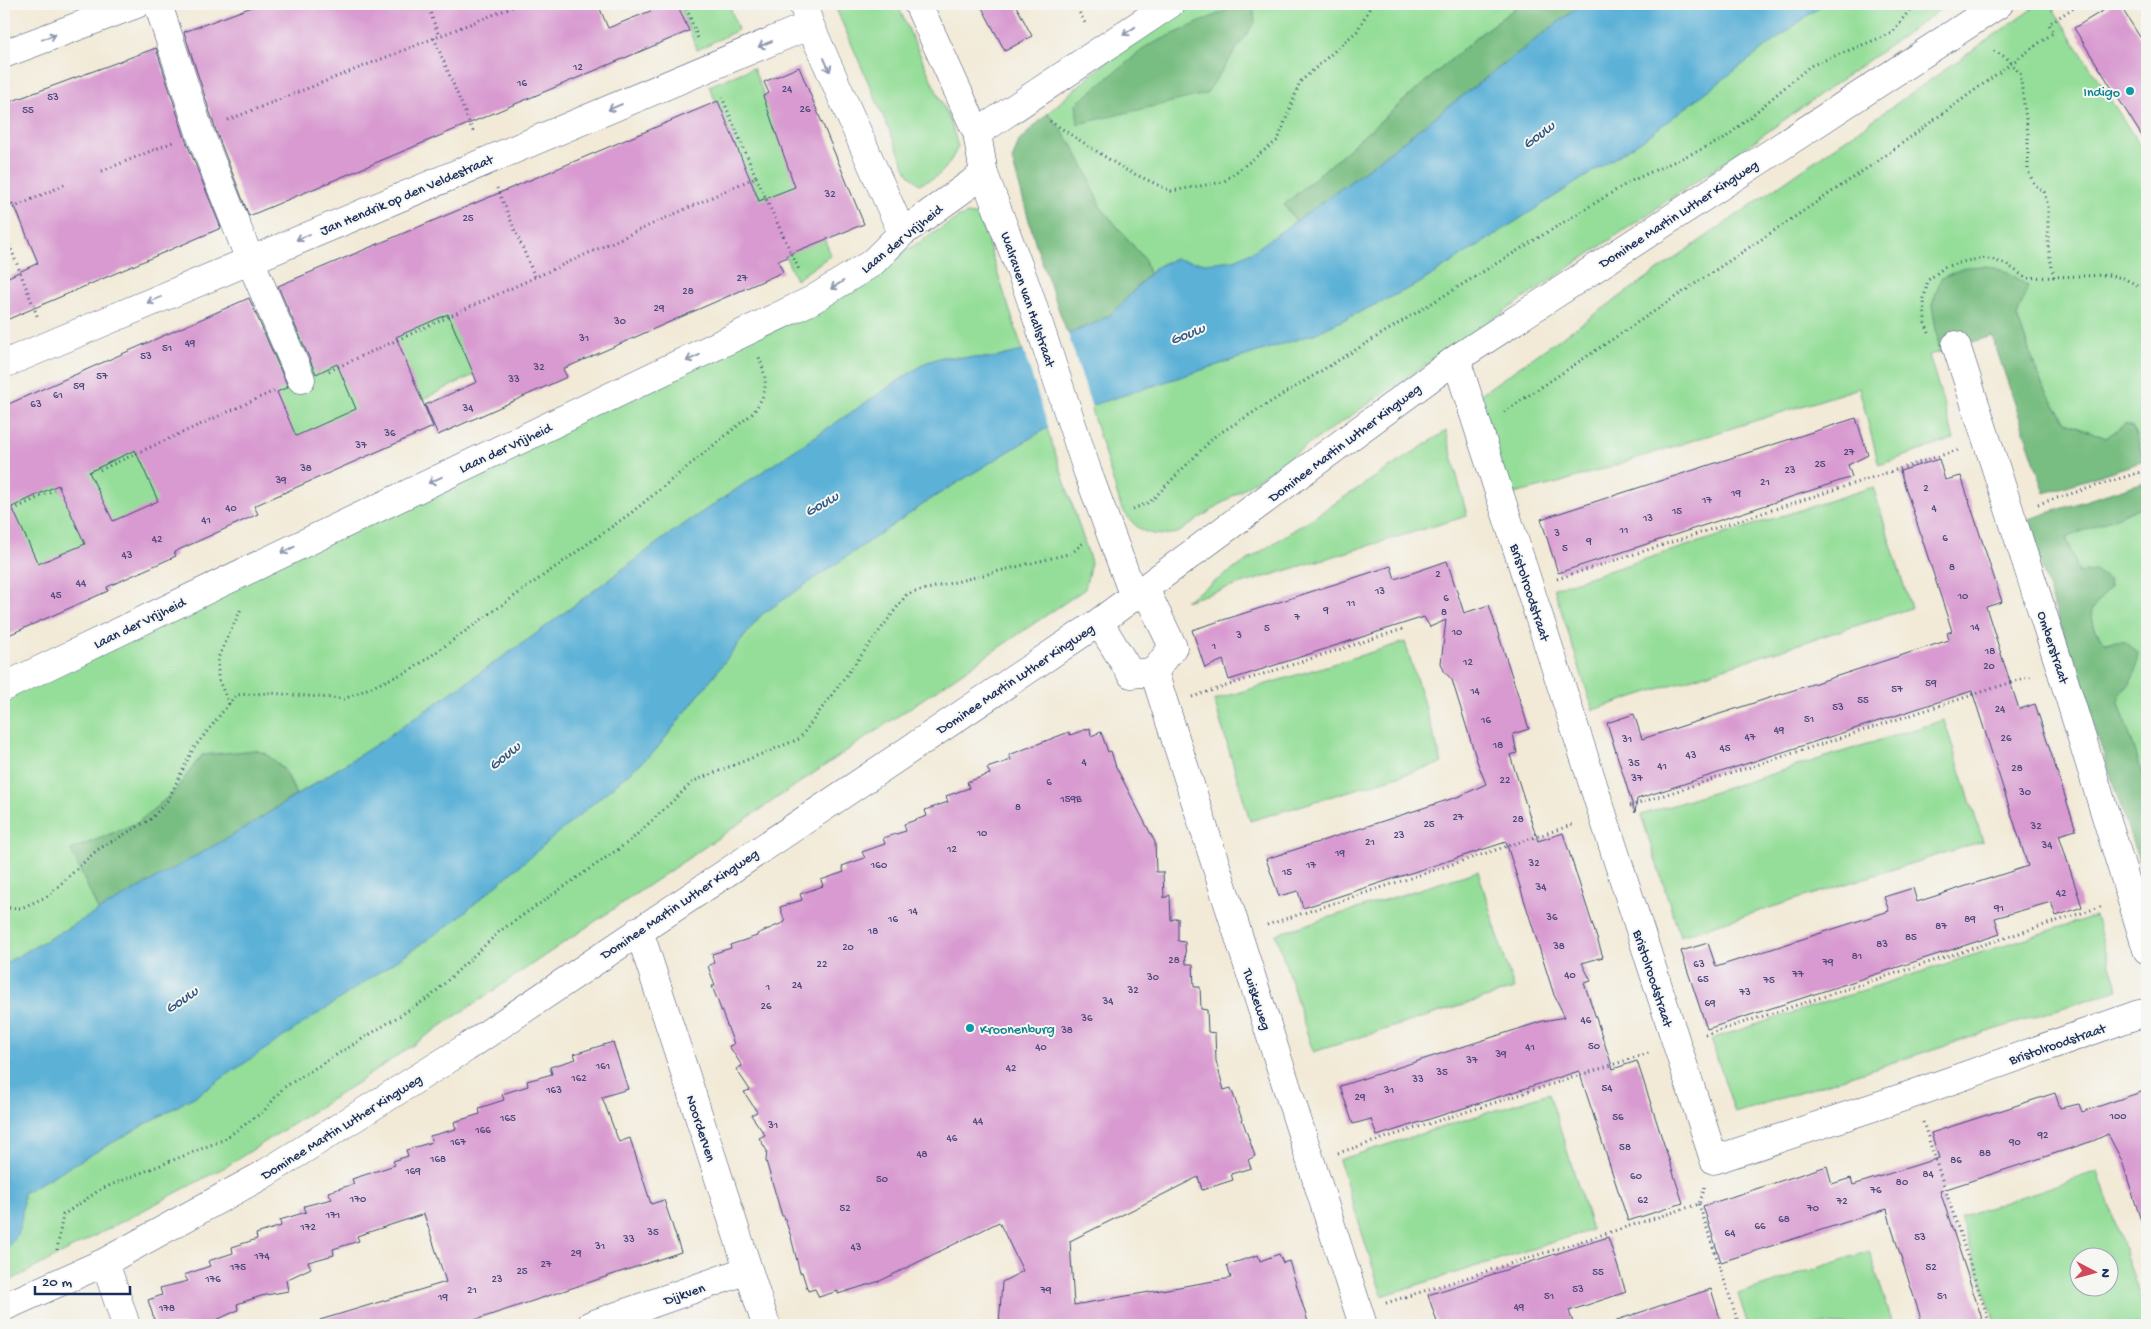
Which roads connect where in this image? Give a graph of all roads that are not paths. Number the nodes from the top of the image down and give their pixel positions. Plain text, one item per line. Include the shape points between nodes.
1 (137, 4) edge
2 (158, 4) edge
3 (918, 4) edge
4 (1170, 4) edge
5 (1999, 4) edge
6 (806, 14) edge
7 (4, 54) edge
8 (977, 133) junction
9 (984, 174) junction
10 (902, 232) junction
11 (250, 260) junction
12 (1956, 345) dead end
13 (1456, 359) junction
14 (4, 364) edge
15 (301, 379) road end
16 (1140, 593) junction
17 (1099, 622) junction
18 (1154, 672) junction
19 (4, 687) edge
20 (639, 930) junction
21 (2147, 950) edge
22 (2147, 1015) edge
23 (105, 1262) junction
24 (748, 1270) junction
25 (4, 1307) edge
26 (1361, 1318) edge
27 (126, 1325) edge
28 (591, 1325) edge
29 (766, 1325) edge

7 -> 1 street
2 - 11 street via 200,132
3 - 8 street, Walraven van Hallstraat
4 -> 8 street
5 - 13 street, Dominee Martin Luther Kingweg
6 -> 10 street
6 -> 11 street, Jan Hendrik op den Veldestraat via 710,67
8 - 9 street, Walraven van Hallstraat
9 - 10 street, Laan der Vrijheid
9 - 16 street, Walraven van Hallstraat via 1028,291 1105,522
10 -> 19 street, Laan der Vrijheid via 872,263 812,300 751,331
11 -> 14 street, Jan Hendrik op den Veldestraat
11 - 15 street
12 - 21 street, Omberstraat
13 - 16 street, Dominee Martin Luther Kingweg
13 - 22 street, Bristolroodstraat via 1714,1160 2139,1014
16 - 17 street, Dominee Martin Luther Kingweg
16 - 18 street, Walraven van Hallstraat via 1173,647
17 - 18 street via 1131,674
17 - 20 street, Dominee Martin Luther Kingweg
18 - 26 street, Twiskeweg
20 - 23 street, Dominee Martin Luther Kingweg via 466,1048 262,1176
20 - 24 street, Noorderven
23 - 25 street, Dominee Martin Luther Kingweg
23 - 27 street
24 - 28 street, Dijkven
24 - 29 street, Noorderven

